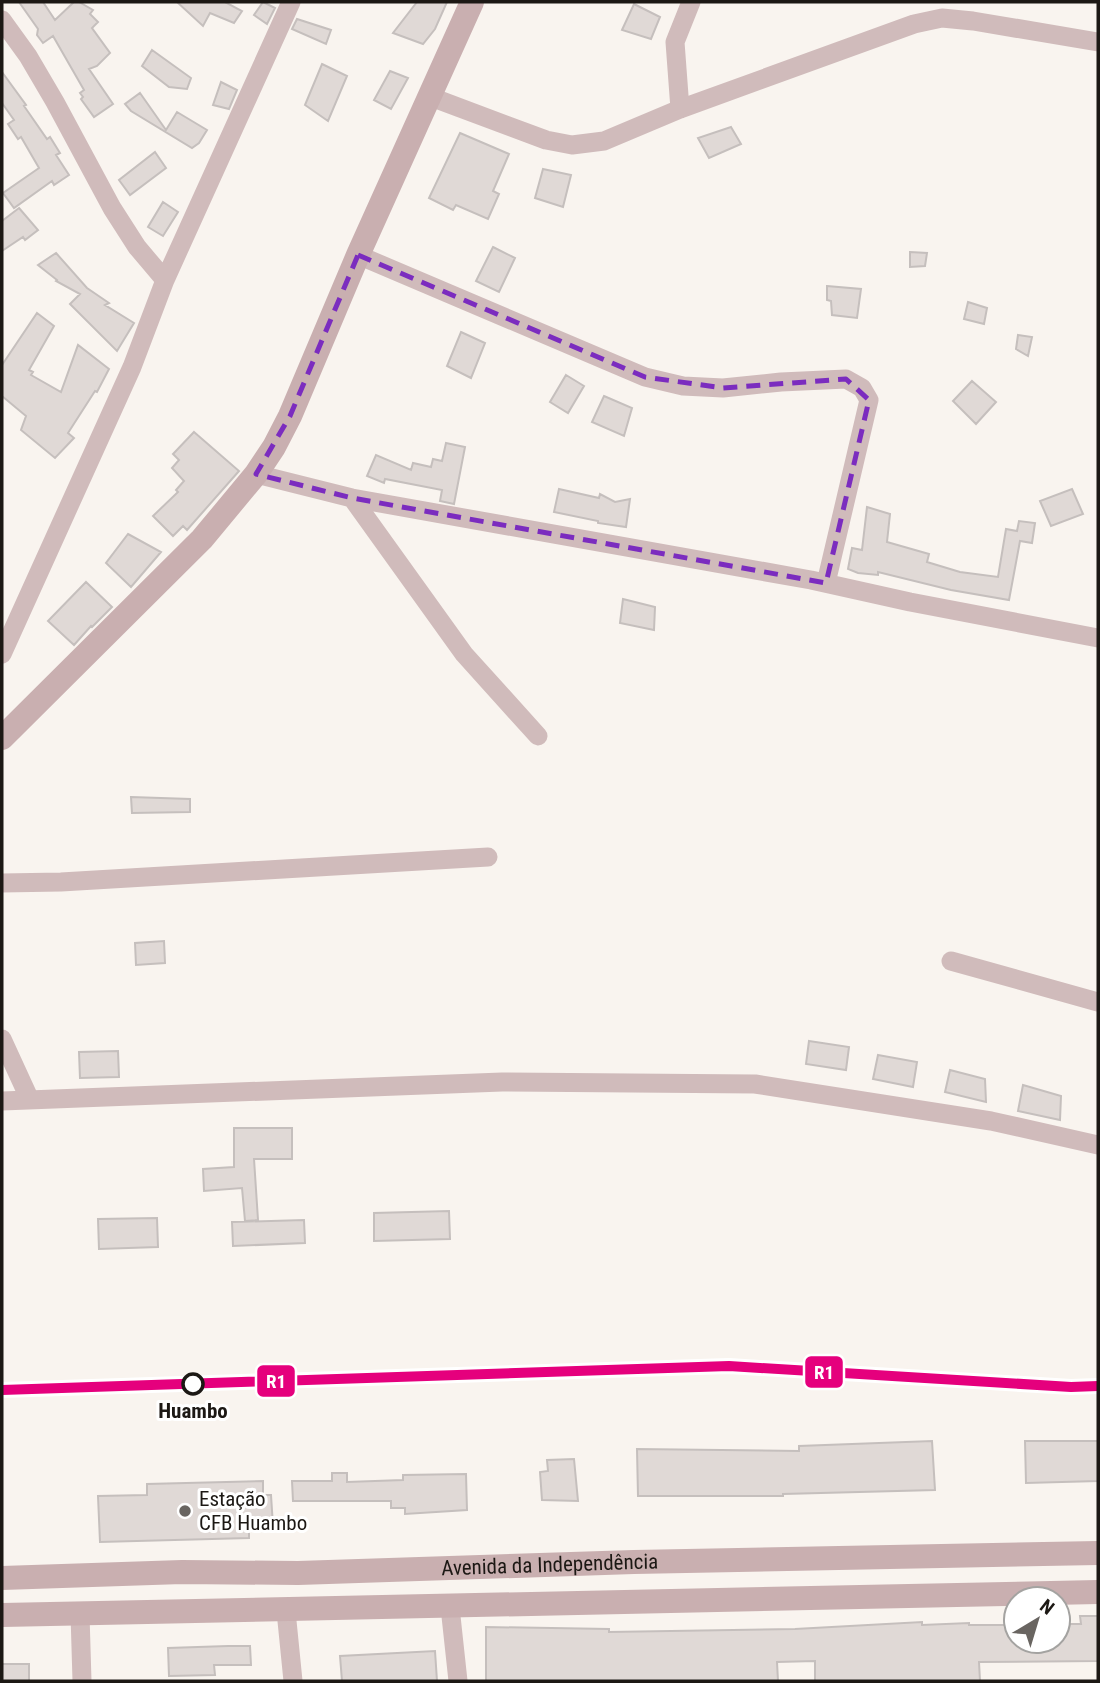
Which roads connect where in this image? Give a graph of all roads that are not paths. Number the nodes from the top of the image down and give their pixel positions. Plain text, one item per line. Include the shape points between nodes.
1 (291, 2) edge
2 (472, 2) edge
3 (691, 2) edge
4 (942, 10) edge
5 (2, 20) edge
6 (1098, 42) edge
7 (431, 97) junction
8 (680, 109) junction
9 (358, 255) junction
10 (165, 280) junction
11 (256, 474) junction
12 (352, 498) junction
13 (826, 583) junction
14 (1098, 638) edge
15 (2, 654) edge
16 (538, 736) dead end
17 (2, 738) edge
18 (488, 856) dead end
19 (2, 883) edge
20 (951, 961) dead end
21 (1098, 1002) edge
22 (2, 1039) edge
23 (30, 1100) junction
24 (2, 1101) edge
25 (1098, 1145) edge
26 (1098, 1553) edge
27 (1006, 1554) junction
28 (634, 1562) junction
29 (182, 1572) junction
30 (2, 1578) edge
31 (1009, 1585) edge
32 (1098, 1592) edge
33 (1072, 1593) edge
34 (1002, 1594) edge
35 (636, 1603) junction
36 (450, 1607) junction
37 (184, 1610) junction
38 (286, 1611) junction
39 (80, 1614) junction
40 (2, 1615) edge
41 (82, 1681) edge
42 (293, 1681) edge
43 (458, 1681) edge

1 - 10 street
2 - 7 main road
3 - 8 street via 675,42
4 - 6 street
4 - 8 street
5 - 10 street via 55,102 118,217
7 - 8 street via 545,140 572,145 604,141
7 - 9 main road
9 - 11 main road via 290,416
9 - 13 street via 645,377 683,386 723,388 846,379 862,388 869,400
10 - 15 street via 132,367
11 - 12 street
11 - 17 main road via 202,539
12 - 13 street
12 - 16 street via 464,654
13 - 14 street
18 - 19 street
20 - 21 street
22 - 23 street
23 - 24 street
23 - 25 street via 502,1082 755,1084 991,1121
26 - 27 main road, Avenida da Independência
27 - 28 main road, Avenida da Independência
27 - 31 main road
28 - 29 main road, Avenida da Independência via 298,1573
28 - 35 main road
29 - 30 main road, Avenida da Independência
29 - 37 main road
32 - 33 main road, Avenida da Independência
34 - 35 main road, Avenida da Independência
35 - 36 main road, Avenida da Independência
36 - 38 main road, Avenida da Independência
36 - 43 street
37 - 38 main road, Avenida da Independência
37 - 39 main road, Avenida da Independência
38 - 42 street
39 - 40 main road, Avenida da Independência
39 - 41 street

